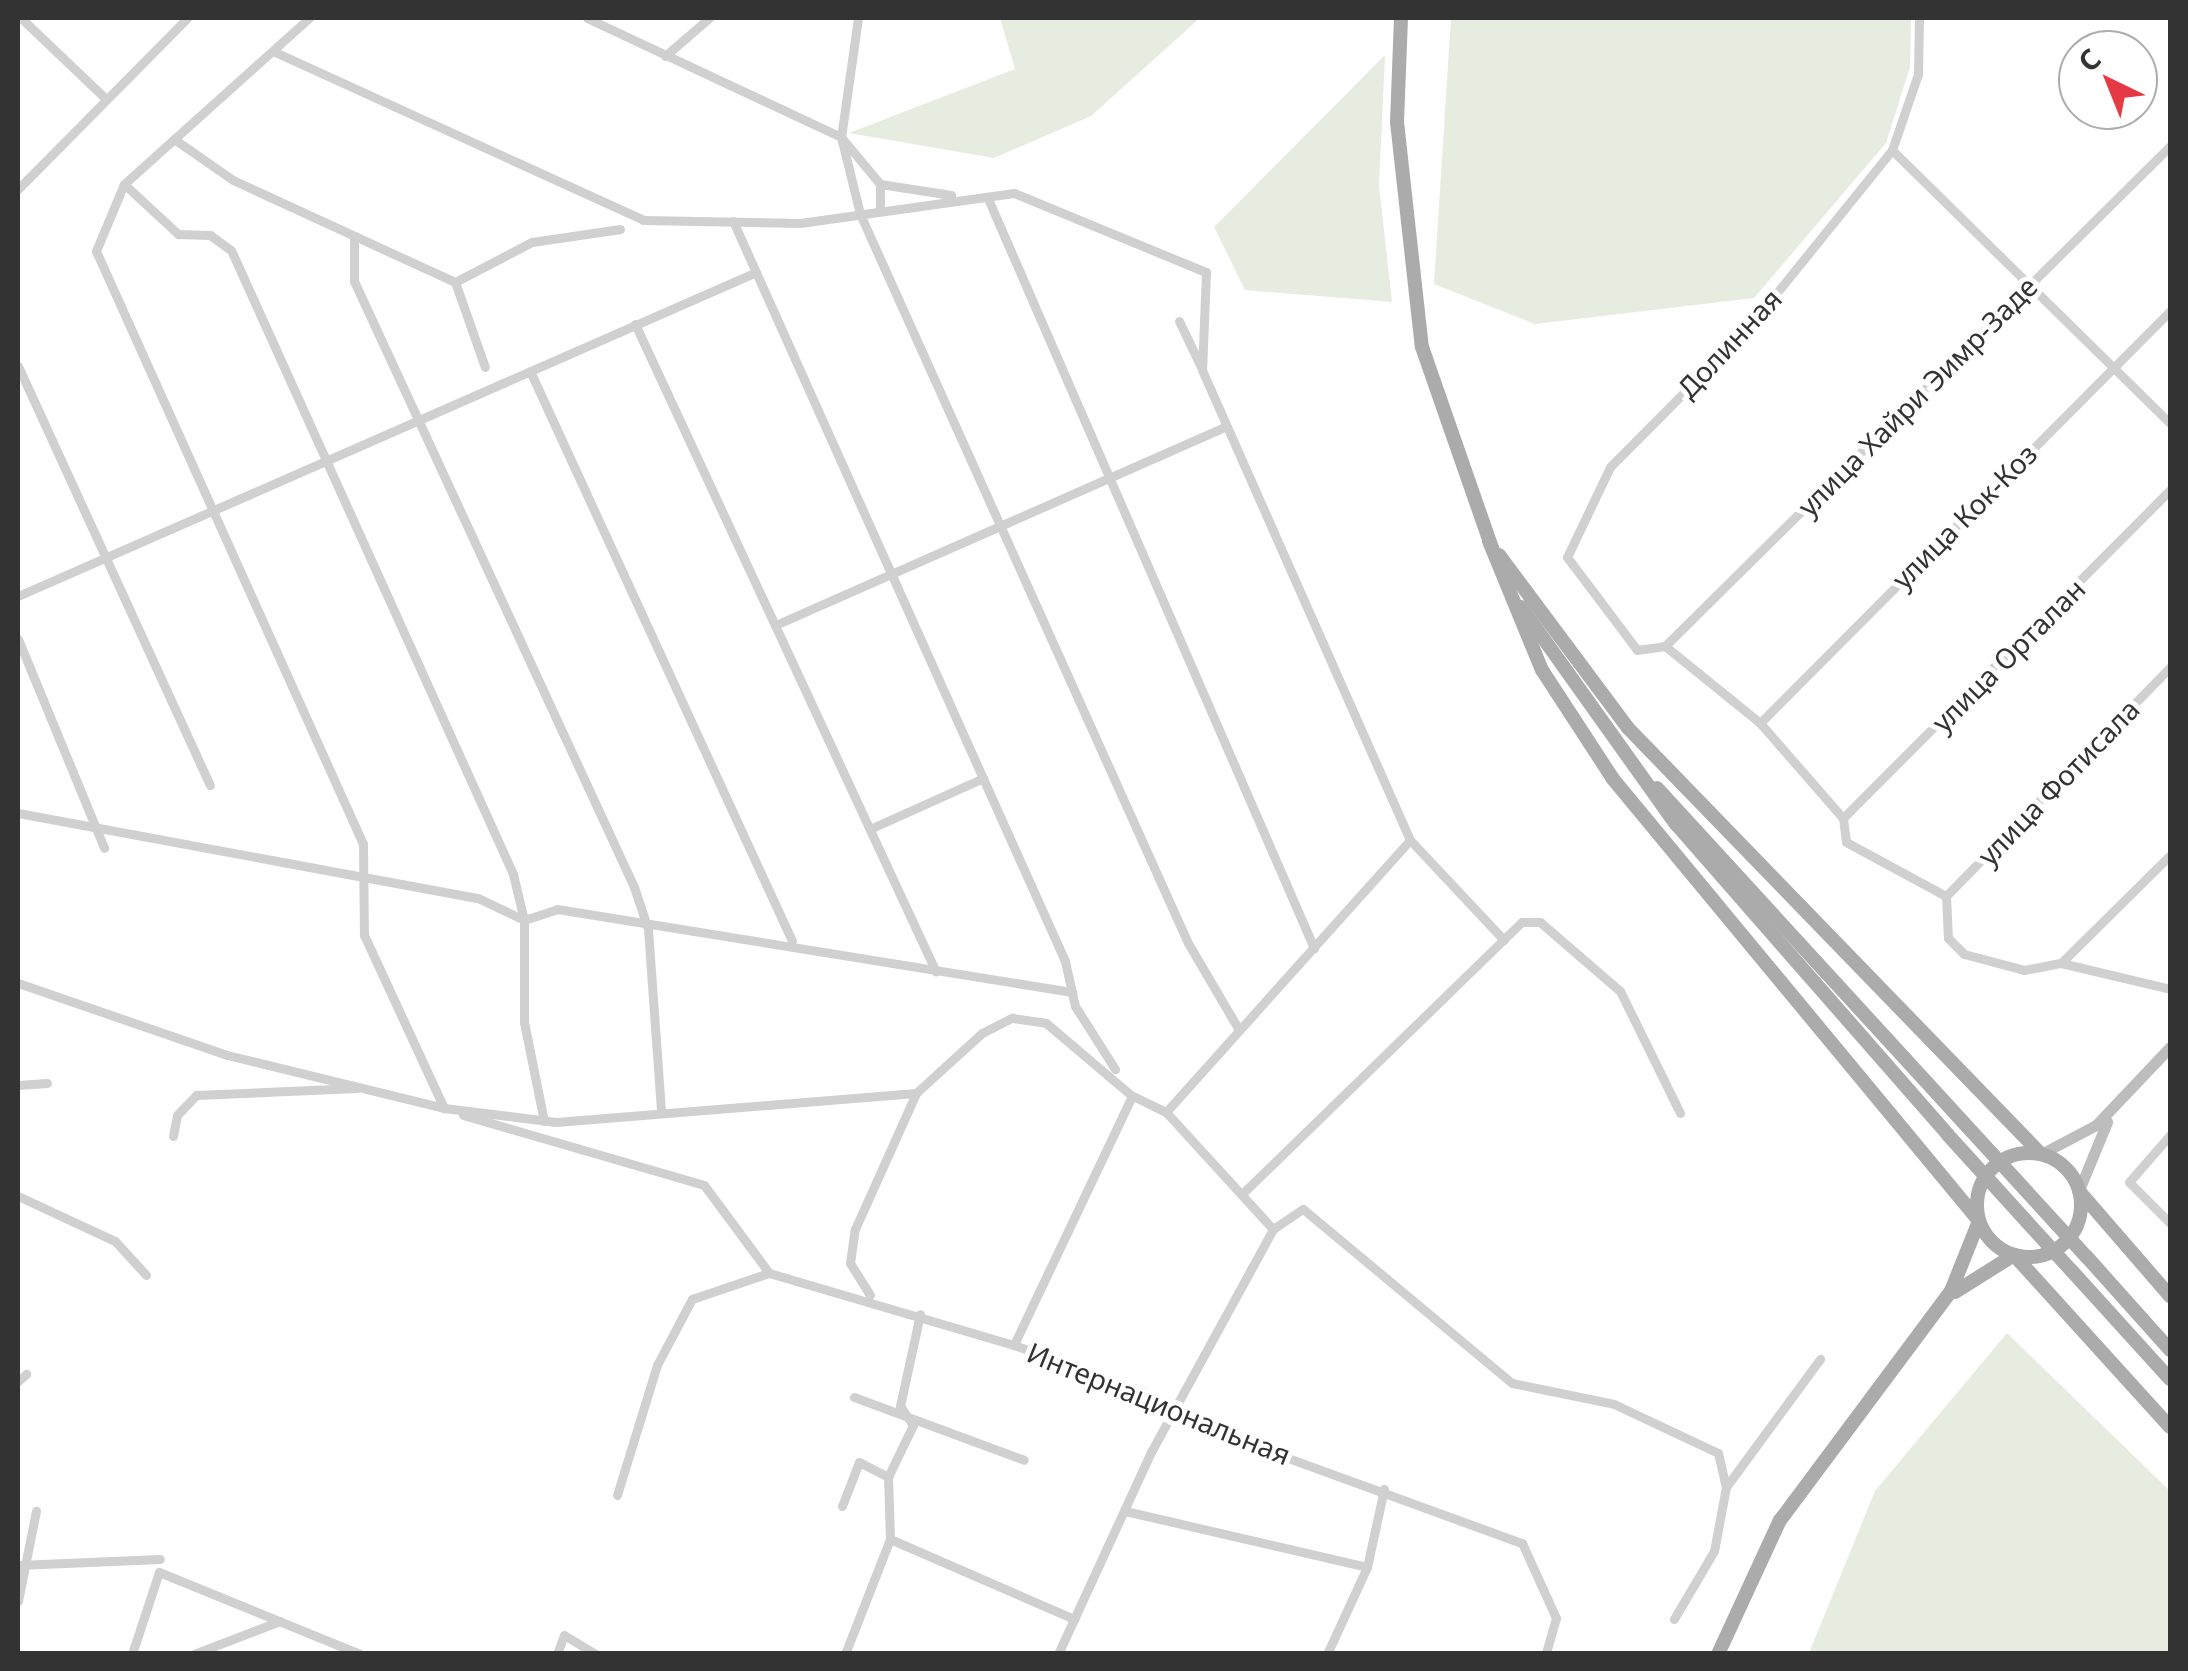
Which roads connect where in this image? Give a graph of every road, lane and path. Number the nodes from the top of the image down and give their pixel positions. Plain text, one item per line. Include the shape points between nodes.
1 (21, 18) edge
2 (187, 18) edge
3 (309, 18) edge
4 (587, 18) edge
5 (709, 18) edge
6 (858, 18) edge
7 (1401, 18) edge
8 (1919, 18) edge
9 (275, 52) junction
10 (664, 56) junction
11 (106, 100) junction
12 (841, 137) junction
13 (174, 139) junction
14 (2170, 146) edge
15 (1892, 150) junction
16 (124, 184) junction
17 (880, 184) junction
18 (18, 187) edge
19 (988, 201) junction
20 (880, 210) junction
21 (860, 214) junction
22 (733, 221) junction
23 (620, 229) dead end
24 (354, 236) junction
25 (756, 272) junction
26 (455, 282) junction
27 (2032, 282) junction
28 (2170, 311) edge
29 (1179, 321) dead end
30 (636, 324) junction
31 (2114, 365) junction
32 (18, 366) edge
33 (485, 366) dead end
34 (1202, 370) junction
35 (530, 371) junction
36 (423, 418) junction
37 (2170, 423) edge
38 (1227, 426) junction
39 (324, 461) junction
40 (1112, 477) junction
41 (2170, 490) edge
42 (215, 509) junction
43 (1000, 526) junction
44 (1489, 541) junction
45 (106, 557) junction
46 (892, 574) junction
47 (18, 596) edge
48 (780, 623) junction
49 (18, 640) edge
50 (1665, 646) junction
51 (2170, 667) edge
52 (1760, 723) junction
53 (1621, 753) junction
54 (983, 778) junction
55 (210, 785) dead end
56 (18, 813) edge
57 (1843, 818) junction
58 (95, 828) junction
59 (872, 828) junction
60 (1410, 840) junction
61 (104, 848) dead end
62 (2170, 855) edge
63 (364, 882) junction
64 (1946, 896) junction
65 (524, 920) junction
66 (648, 929) junction
67 (1504, 940) junction
68 (792, 941) junction
69 (1314, 948) junction
70 (2061, 963) junction
71 (936, 972) junction
72 (18, 982) edge
73 (2170, 989) edge
74 (1072, 992) junction
75 (1240, 1030) junction
76 (2170, 1047) edge
77 (47, 1082) dead end
78 (18, 1085) edge
79 (359, 1088) junction
80 (916, 1093) junction
81 (1132, 1096) junction
82 (2118, 1106) junction
83 (444, 1108) junction
84 (661, 1111) junction
85 (1166, 1112) junction
86 (1680, 1113) dead end
87 (544, 1120) junction
88 (2170, 1135) edge
89 (174, 1136) dead end
90 (2041, 1154) junction
91 (2079, 1190) junction
92 (1245, 1191) junction
93 (18, 1196) edge
94 (1979, 1221) junction
95 (2170, 1223) edge
96 (1273, 1228) junction
97 (2014, 1256) junction
98 (769, 1272) junction
99 (146, 1275) dead end
100 (2170, 1296) edge
101 (876, 1300) junction
102 (1940, 1306) junction
103 (920, 1314) junction
104 (1014, 1344) junction
105 (2170, 1350) edge
106 (1820, 1359) dead end
107 (2170, 1379) edge
108 (854, 1398) dead end
109 (1173, 1412) junction
110 (913, 1425) junction
111 (2170, 1427) edge
112 (1024, 1460) dead end
113 (888, 1477) junction
114 (1726, 1487) junction
115 (1384, 1489) junction
116 (618, 1495) dead end
117 (842, 1506) dead end
118 (36, 1511) dead end
119 (1125, 1511) junction
120 (890, 1540) junction
121 (160, 1559) dead end
122 (31, 1564) junction
123 (18, 1565) edge
124 (1367, 1566) junction
125 (18, 1600) edge
126 (1074, 1619) junction
127 (1674, 1619) dead end
128 (280, 1621) junction
129 (132, 1654) edge
130 (194, 1654) edge
131 (360, 1654) edge
132 (557, 1654) edge
133 (596, 1654) edge
134 (845, 1654) edge
135 (1058, 1654) edge
136 (1328, 1654) edge
137 (1546, 1654) edge
138 (1718, 1654) edge

1 - 11 street
2 - 11 street
3 - 9 street
4 - 10 street
5 - 10 street
6 - 12 street
7 - 44 main road via 1396,122 1422,347
8 - 15 street, Долинная via 1918,74
9 - 13 street
9 - 22 street via 644,220
10 - 12 street
11 - 18 street
12 - 17 street
12 - 21 street
13 - 16 street
13 - 24 street via 233,180
14 - 27 street, улица Хайри Эимр-Заде
15 - 27 street
15 - 50 street, Долинная via 1749,327 1610,468 1566,557 1637,650
16 - 39 street via 178,234 210,235 231,250
16 - 42 street via 96,250
17 - 19 street
17 - 20 street
19 - 20 street
19 - 34 street via 1014,193 1206,272
19 - 40 street
20 - 21 street
21 - 22 street
21 - 43 street
22 - 25 street
23 - 26 street via 532,242
24 - 26 street
24 - 36 street via 354,281
25 - 30 street
25 - 46 street
26 - 33 street
27 - 31 street
27 - 50 street, улица Хайри Эимр-Заде
28 - 31 street, улица Кок-Коз
29 - 34 street
30 - 35 street
30 - 48 street
31 - 37 street
31 - 52 street, улица Кок-Коз
32 - 45 street
34 - 38 street
35 - 36 street
35 - 68 street
36 - 39 street
36 - 66 street
38 - 40 street
38 - 60 street
39 - 42 street
39 - 65 street via 513,874
40 - 43 street
40 - 69 street
41 - 57 street, улица Орталан
42 - 45 street
42 - 63 street via 363,844
43 - 46 street
43 - 75 street via 1188,944
44 - 53 main road via 1558,669
44 - 90 main road via 1628,728
44 - 94 main road via 1542,670 1613,779
45 - 47 street
45 - 55 street
46 - 48 street
46 - 54 street
48 - 59 street
49 - 58 street
50 - 52 street
51 - 64 street, улица Фотисала
52 - 57 street
53 - 105 main road, bridge
53 - 107 main road, bridge via 1948,1135
54 - 59 street
54 - 74 street
56 - 58 street
57 - 64 street via 1846,842
58 - 61 street
58 - 63 street
59 - 71 street
60 - 67 street
60 - 69 street
62 - 70 street
63 - 65 street via 478,898
63 - 83 street via 364,935
64 - 70 street via 1948,938 1964,954 2024,970
65 - 66 street via 557,909
65 - 87 street via 524,1022
66 - 68 street
66 - 84 street
67 - 86 street via 1522,922 1540,922 1620,991
67 - 92 street
68 - 71 street
69 - 75 street
70 - 73 street
71 - 74 street
72 - 79 street via 227,1055
74 - 81 street
75 - 85 street
76 - 82 main road
77 - 78 street
79 - 83 street
79 - 89 street via 196,1095 177,1115
80 - 81 street via 1012,1018 1046,1024
80 - 84 street
80 - 101 street via 855,1229 850,1263
81 - 85 street
81 - 104 street
82 - 90 main road
82 - 91 main road
83 - 87 street
83 - 98 street via 704,1185
84 - 87 street
85 - 92 street
88 - 95 street via 2129,1182
90 - 91 main road via 2068,1169
90 - 94 main road via 1994,1166 1979,1188
91 - 97 main road via 2080,1216 2061,1246
91 - 100 main road
92 - 96 street
93 - 99 street via 115,1241
94 - 97 main road
94 - 102 main road
96 - 109 street
96 - 114 street via 1303,1209 1320,1218 1512,1384 1614,1404 1700,1440 1718,1452
97 - 102 main road
97 - 111 main road
98 - 101 street, Интернациональная
98 - 116 street via 692,1299 657,1365
101 - 103 street, Интернациональная
102 - 138 main road via 1818,1459
103 - 104 street, Интернациональная
103 - 110 street via 900,1406
104 - 109 street, Интернациональная via 1145,1392
106 - 114 street
108 - 110 street
109 - 115 street, Интернациональная
109 - 119 street
110 - 112 street
110 - 113 street
113 - 117 street via 859,1462
113 - 120 street
114 - 127 street via 1714,1551
115 - 124 street
115 - 137 street, Интернациональная via 1522,1543 1556,1618
118 - 122 street
119 - 124 street
119 - 126 street
120 - 126 street
120 - 134 street
121 - 122 street
122 - 123 street
122 - 125 street
124 - 136 street
126 - 135 street
128 - 129 street via 158,1572
128 - 130 street
128 - 131 street
132 - 133 street via 564,1634

